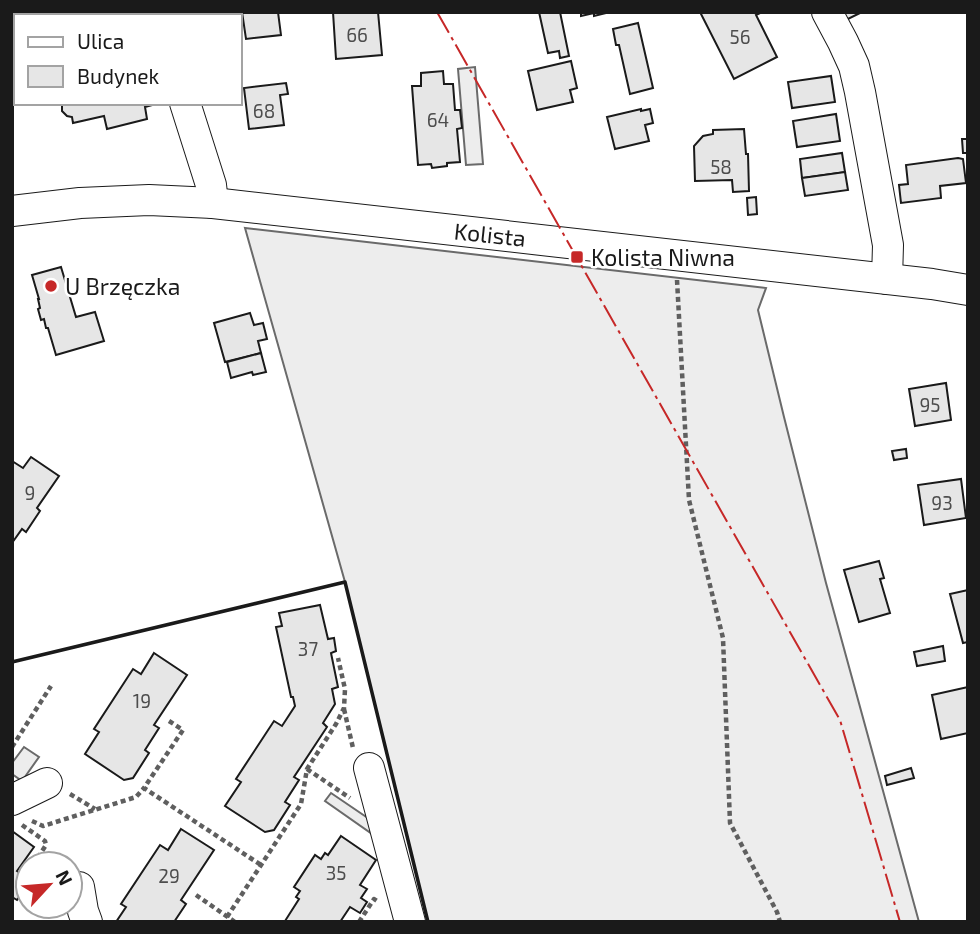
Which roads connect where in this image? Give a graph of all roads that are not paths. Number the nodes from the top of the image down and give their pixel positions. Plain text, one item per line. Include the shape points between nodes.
1 (827, 12) edge
2 (187, 105) edge
3 (213, 202) junction
4 (12, 211) edge
5 (887, 279) junction
6 (968, 290) edge
7 (369, 768) road end
8 (47, 783) dead end
9 (20, 808) edge
10 (410, 922) edge

1 - 5 street via 854,66 860,92 888,245
2 - 3 street
3 - 4 street, Kolista via 80,202
3 - 5 street, Kolista
5 - 6 street, Kolista
7 - 10 street
8 - 9 street

